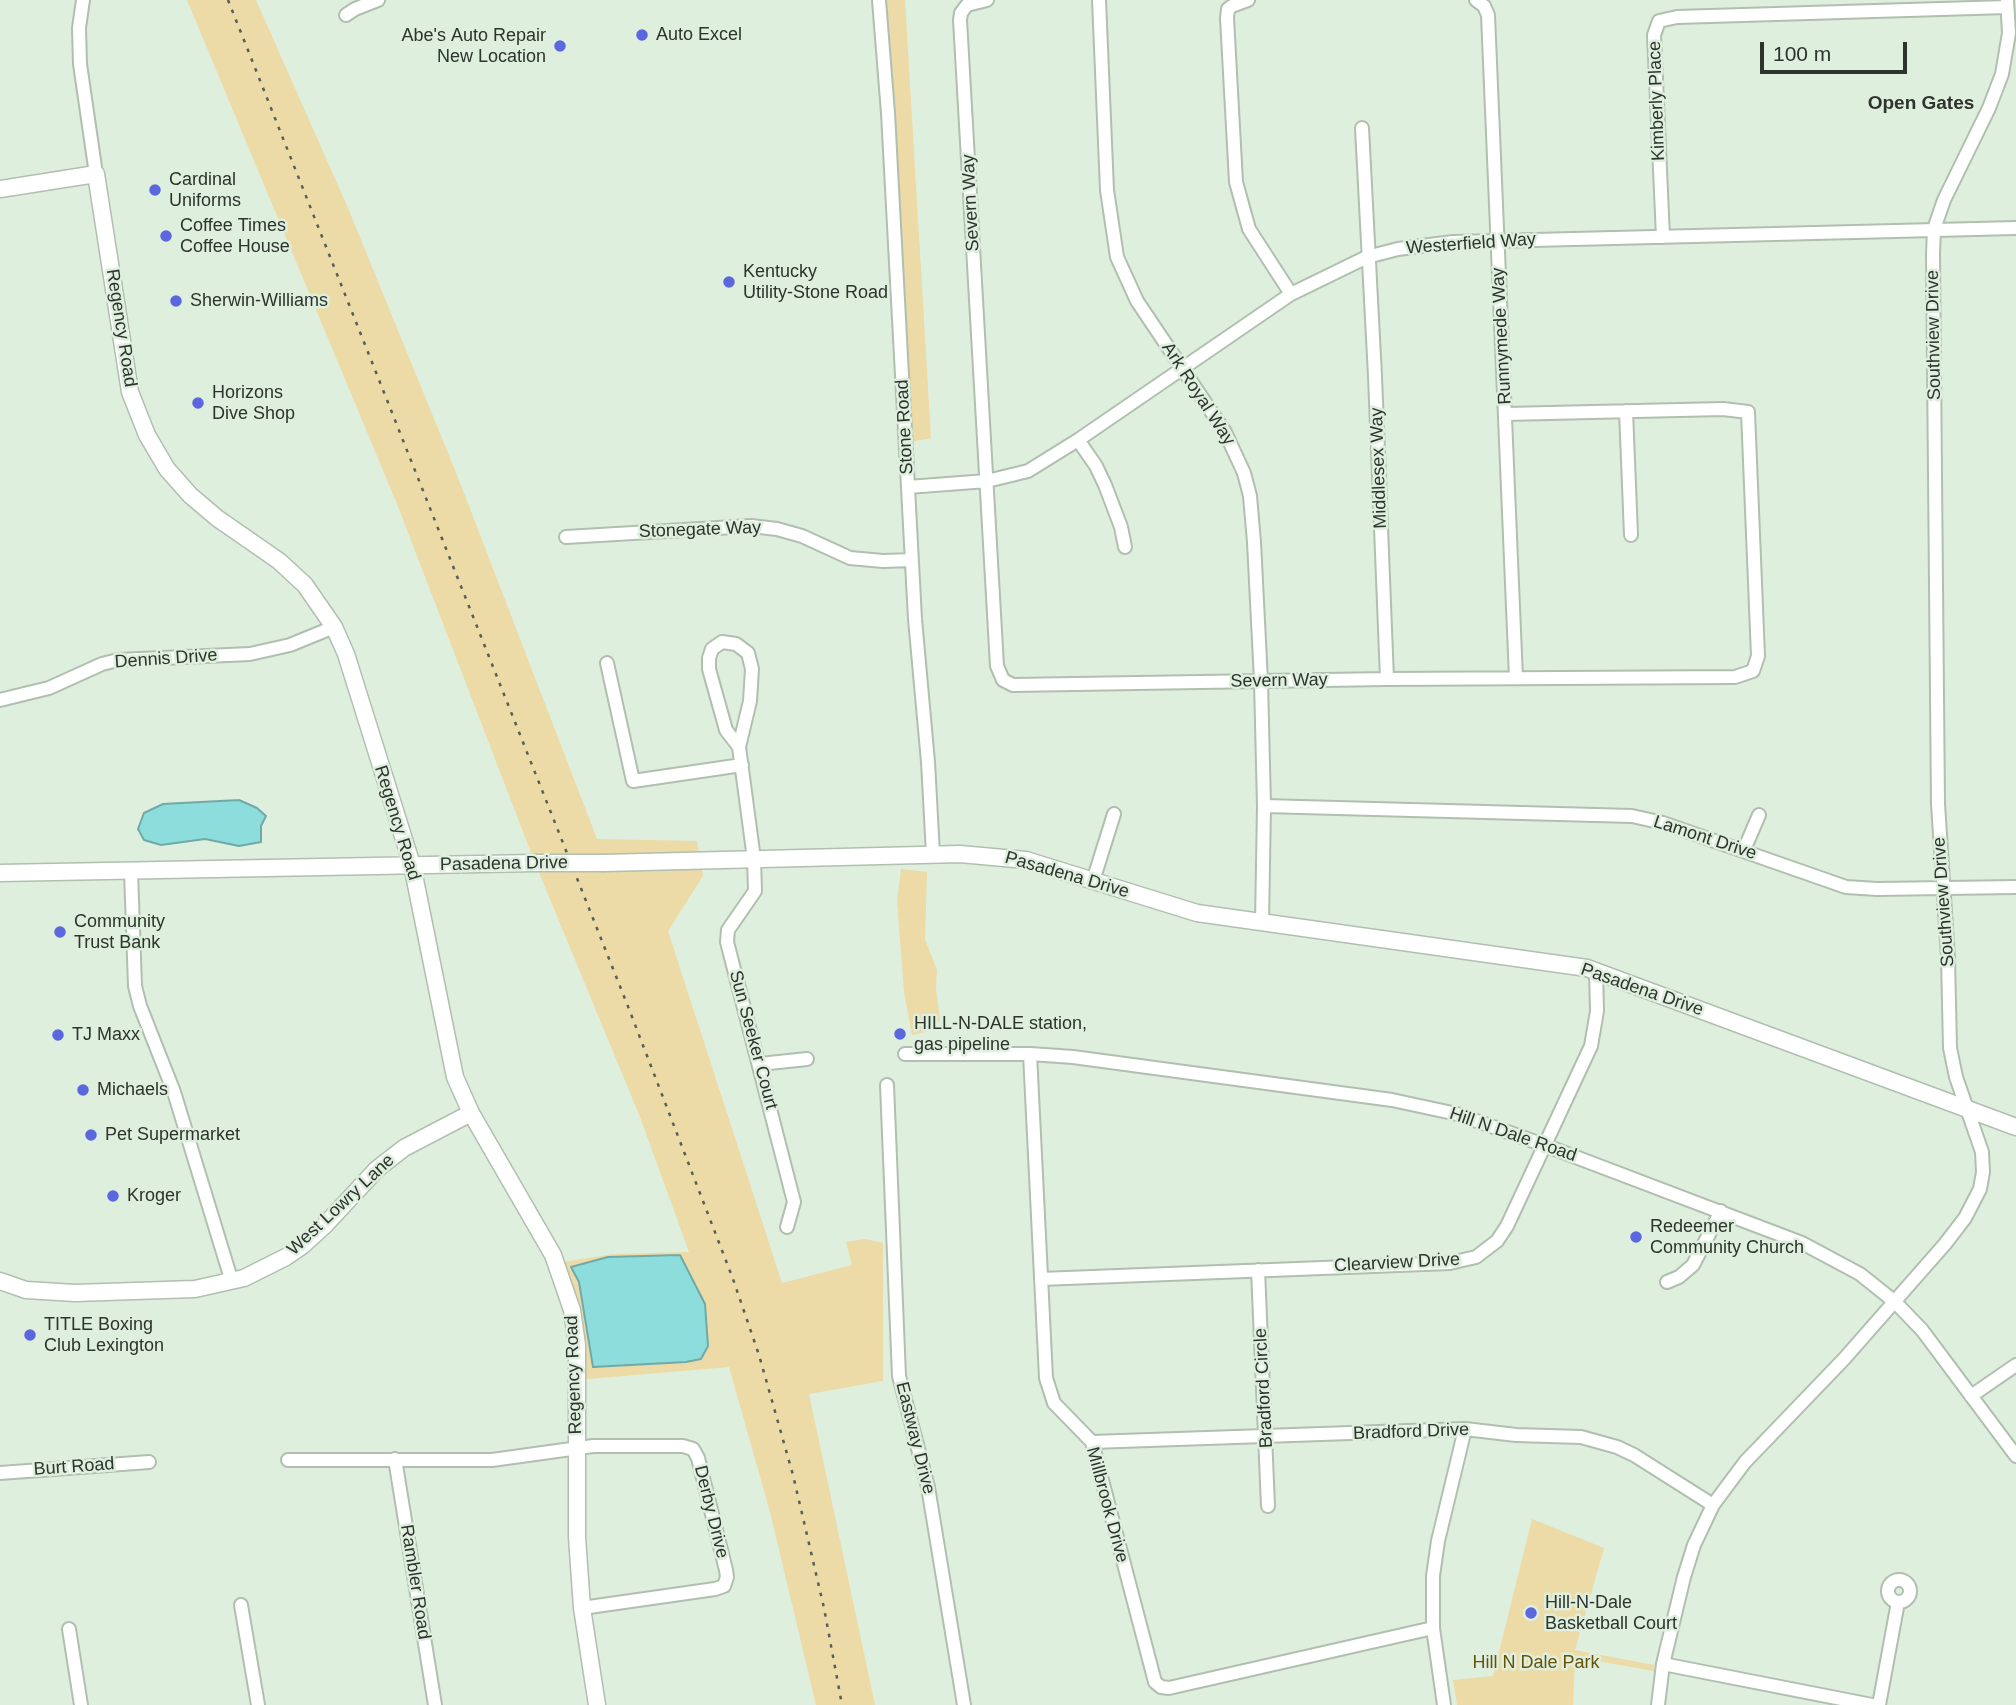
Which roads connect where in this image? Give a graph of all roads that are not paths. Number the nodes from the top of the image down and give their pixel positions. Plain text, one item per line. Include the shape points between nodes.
1 (83, 0) edge
2 (378, 0) edge
3 (879, 0) edge
4 (987, 0) edge
5 (1099, 0) edge
6 (1248, 0) edge
7 (1476, 0) edge
8 (2007, 4) edge
9 (346, 15) dead end
10 (1362, 128) dead end
11 (96, 174) junction
12 (0, 189) edge
13 (2016, 228) edge
14 (1934, 229) junction
15 (1662, 237) junction
16 (1498, 240) junction
17 (1367, 257) junction
18 (1291, 294) junction
19 (1182, 368) junction
20 (1626, 411) junction
21 (1506, 414) junction
22 (1079, 440) junction
23 (987, 481) junction
24 (908, 486) junction
25 (1631, 535) dead end
26 (566, 537) dead end
27 (1125, 547) dead end
28 (912, 560) junction
29 (334, 626) junction
30 (607, 663) dead end
31 (1516, 678) junction
32 (1387, 679) junction
33 (1261, 681) junction
34 (0, 700) edge
35 (739, 747) junction
36 (742, 765) junction
37 (1264, 806) junction
38 (1114, 814) dead end
39 (1759, 815) dead end
40 (1744, 850) junction
41 (933, 854) junction
42 (754, 859) junction
43 (412, 865) junction
44 (131, 871) junction
45 (0, 873) edge
46 (1093, 881) junction
47 (2016, 887) edge
48 (1942, 888) junction
49 (1262, 923) junction
50 (1596, 970) junction
51 (905, 1054) dead end
52 (1030, 1054) junction
53 (807, 1059) dead end
54 (760, 1064) junction
55 (887, 1085) dead end
56 (1966, 1107) junction
57 (471, 1113) junction
58 (2016, 1127) edge
59 (1545, 1145) junction
60 (1721, 1211) junction
61 (787, 1227) dead end
62 (1258, 1270) junction
63 (1041, 1279) junction
64 (0, 1281) edge
65 (232, 1282) junction
66 (1667, 1282) dead end
67 (1895, 1302) junction
68 (2016, 1365) edge
69 (1971, 1396) junction
70 (1465, 1429) junction
71 (1266, 1437) junction
72 (1092, 1443) junction
73 (577, 1447) junction
74 (2016, 1456) edge
75 (395, 1459) junction
76 (288, 1460) dead end
77 (149, 1462) dead end
78 (0, 1473) edge
79 (1713, 1505) junction
80 (1268, 1506) dead end
81 (1898, 1602) dead end
82 (241, 1605) dead end
83 (582, 1608) junction
84 (1433, 1628) junction
85 (69, 1629) dead end
86 (1663, 1664) junction
87 (81, 1705) edge
88 (258, 1705) edge
89 (435, 1705) edge
90 (597, 1705) edge
91 (964, 1705) edge
92 (1444, 1705) edge
93 (1658, 1705) edge
94 (1872, 1705) edge
95 (1880, 1705) edge

1 - 11 street, Regency Road via 80,64
2 - 9 street
3 - 24 street, Stone Road
4 - 23 street, Severn Way via 967,5 960,20
5 - 19 street, Ark Royal Way via 1107,190 1116,257 1137,301
6 - 18 street via 1228,9 1227,18 1236,182 1249,229
7 - 16 street, Runnymede Way via 1488,15
8 - 14 street, Southview Drive via 2006,58 1999,83
8 - 15 street, Kimberly Place via 1677,16 1659,21 1654,35
10 - 17 street, Middlesex Way
11 - 12 street
11 - 29 street, Regency Road via 130,392 147,435 167,469 190,495 289,569
13 - 14 street, Westerfield Way
14 - 15 street, Westerfield Way
14 - 48 street, Southview Drive
15 - 16 street, Westerfield Way
16 - 17 street, Westerfield Way via 1422,244
16 - 21 street, Runnymede Way
17 - 18 street, Westerfield Way
17 - 32 street, Middlesex Way
18 - 19 street, Westerfield Way
19 - 22 street, Westerfield Way
19 - 33 street, Ark Royal Way via 1225,432 1244,473 1253,519
20 - 21 street, Severn Way
20 - 25 street
20 - 31 street, Severn Way via 1748,412 1756,665 1748,674 1735,677
21 - 31 street, Runnymede Way
22 - 23 street, Westerfield Way via 1028,471
22 - 27 street via 1113,504
23 - 24 street, Westerfield Way
23 - 33 street, Severn Way via 997,666 1003,680 1013,685
24 - 28 street, Stone Road
26 - 28 street, Stonegate Way via 764,527 802,536 850,558
28 - 41 street, Stone Road
29 - 34 street, Dennis Drive via 290,645 250,654 118,660 48,688
29 - 43 street, Regency Road
30 - 36 street via 633,781
31 - 32 street, Severn Way
32 - 33 street, Severn Way
33 - 37 street, Ark Royal Way
35 - 35 street via 726,730 709,669 712,649 722,642 736,644 748,653 752,669
35 - 36 street, Sun Seeker Court
36 - 42 street, Sun Seeker Court
37 - 40 street, Lamont Drive via 1632,816
37 - 49 street, Ark Royal Way
38 - 46 street
39 - 40 street
40 - 48 street, Lamont Drive via 1846,887
41 - 42 street, Pasadena Drive
41 - 46 street, Pasadena Drive via 1012,857
42 - 43 street, Pasadena Drive, bridge
42 - 54 street, Sun Seeker Court via 755,891 728,930 727,942
43 - 44 street, Pasadena Drive
43 - 57 street, Regency Road via 455,1077
44 - 45 street, Pasadena Drive
44 - 65 street via 135,986 174,1092
46 - 49 street, Pasadena Drive via 1197,913
47 - 48 street, Lamont Drive
48 - 56 street, Southview Drive via 1950,1048
49 - 50 street, Pasadena Drive
50 - 56 street, Pasadena Drive
50 - 59 street, Clearview Drive via 1598,1004 1591,1046
51 - 52 street, Hill N Dale Road
52 - 59 street, Hill N Dale Road via 1411,1103
52 - 63 street, Millbrook Drive
53 - 54 street
54 - 61 street, Sun Seeker Court via 794,1202
55 - 91 street, Eastway Drive via 899,1376 928,1487
56 - 58 street, Pasadena Drive
56 - 67 street, Southview Drive via 1982,1152 1980,1189 1965,1218
57 - 65 street, West Lowry Lane via 404,1148 376,1169 325,1225 294,1251
57 - 73 street, Regency Road via 563,1279 575,1328
59 - 60 street, Hill N Dale Road
59 - 62 street, Clearview Drive via 1507,1226 1497,1241 1476,1257 1450,1263
60 - 66 street via 1693,1265
60 - 67 street, Hill N Dale Road via 1834,1258
62 - 63 street, Clearview Drive
62 - 71 street, Bradford Circle
63 - 72 street, Millbrook Drive via 1050,1392 1064,1415
64 - 65 street, West Lowry Lane via 26,1290 75,1293 195,1289
67 - 69 street, Hill N Dale Road
67 - 79 street, Southview Drive via 1745,1462
68 - 69 street
69 - 74 street, Hill N Dale Road
70 - 71 street, Bradford Drive
70 - 79 street, Bradford Drive via 1600,1441 1634,1455
70 - 84 street via 1436,1554
71 - 72 street, Bradford Drive
71 - 80 street, Bradford Circle
72 - 84 street, Millbrook Drive via 1152,1676 1161,1687
73 - 75 street, Derby Drive via 492,1460
73 - 83 street, Regency Road
73 - 83 street, Derby Drive via 693,1449 727,1577 724,1586 715,1589
75 - 76 street, Derby Drive
75 - 89 street, Rambler Road
77 - 78 street, Burt Road
79 - 86 street, Southview Drive via 1694,1545
81 - 95 street
82 - 88 street
83 - 90 street, Regency Road
84 - 92 street
85 - 87 street
86 - 93 street, Southview Drive
86 - 94 street

